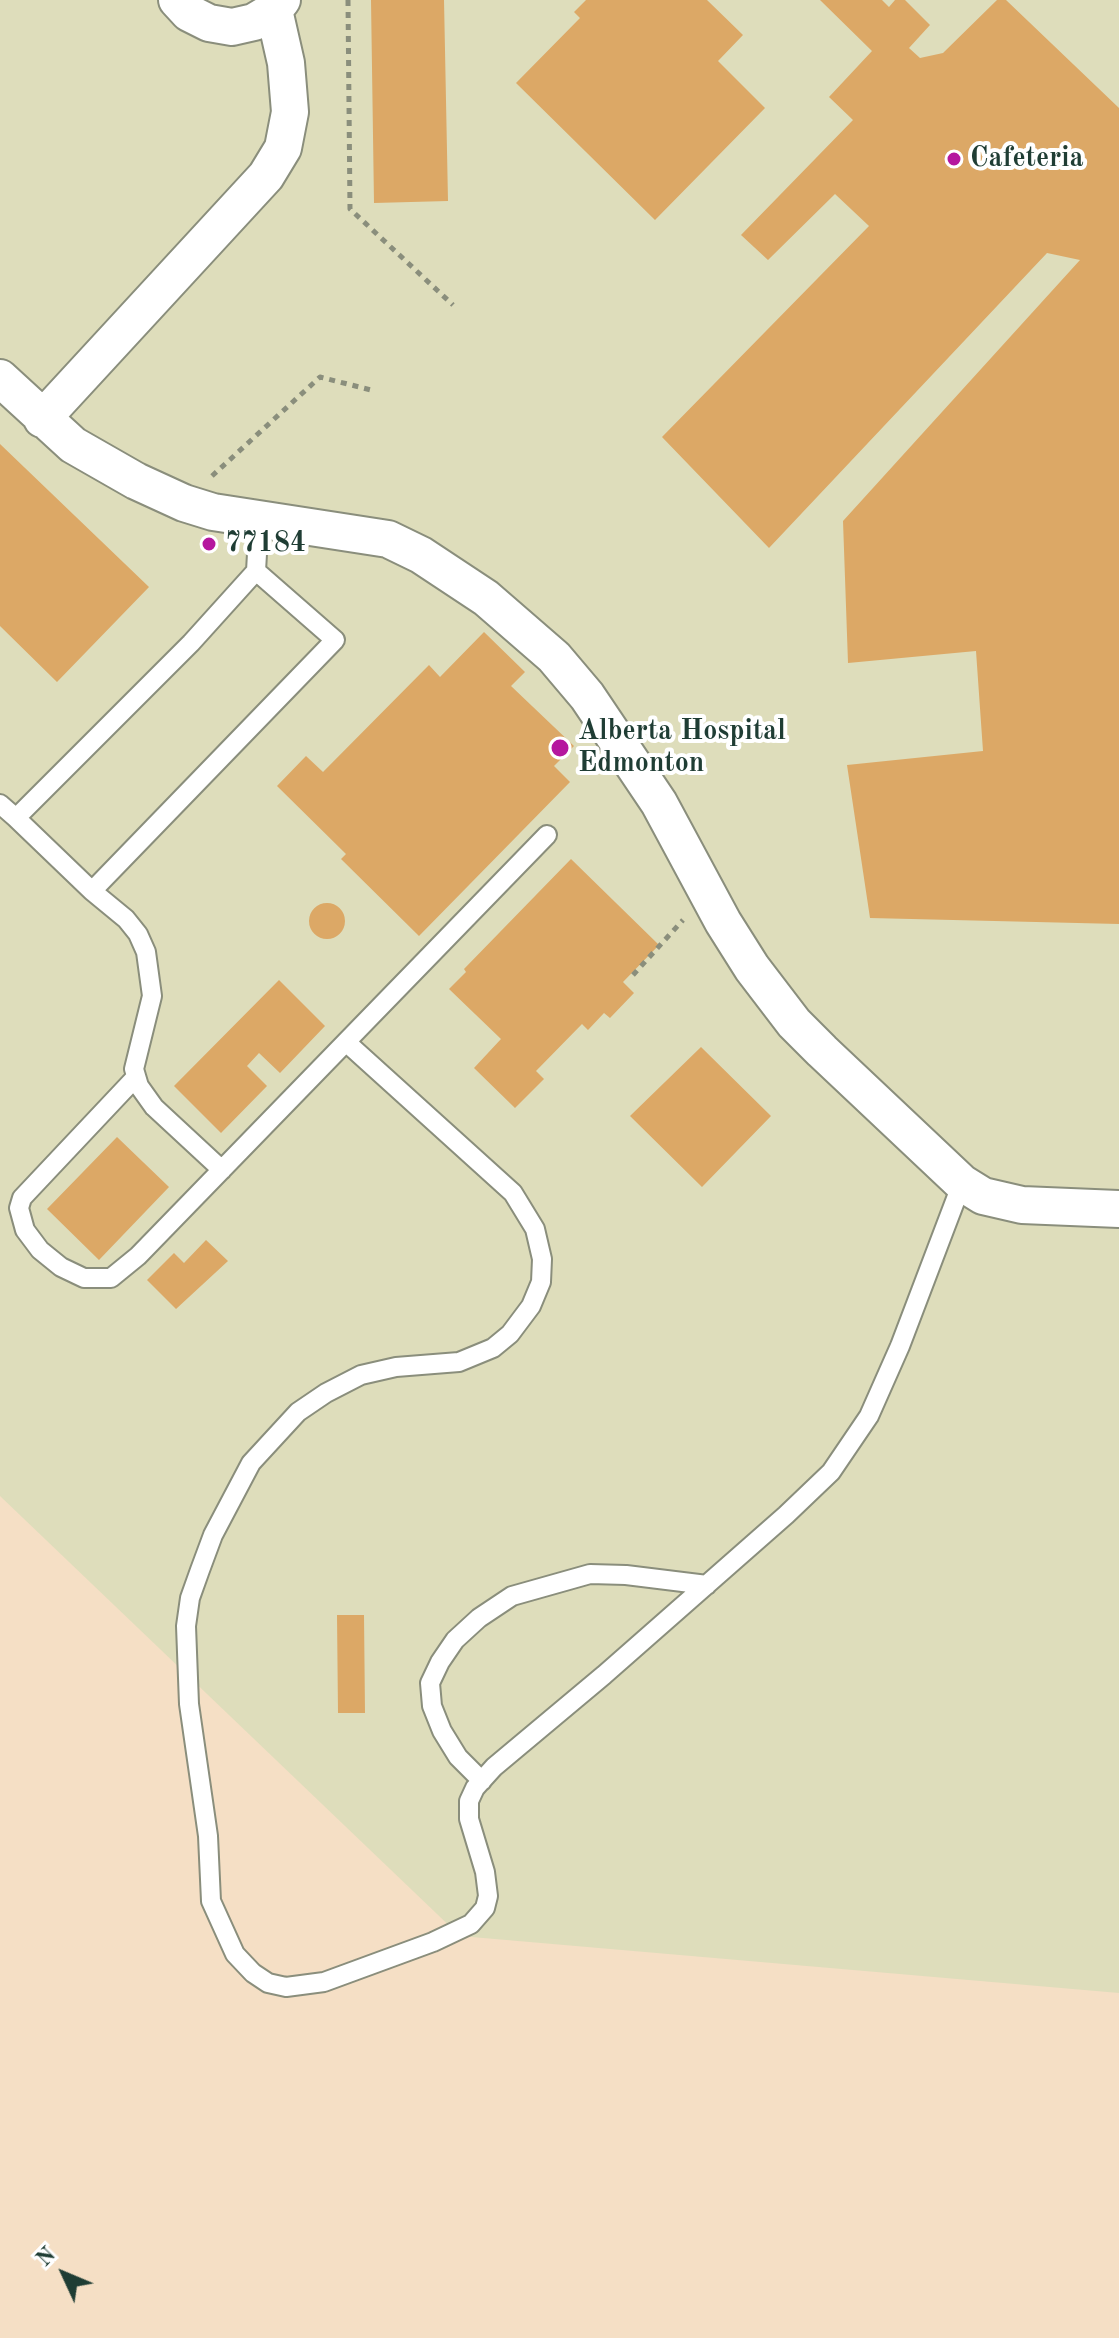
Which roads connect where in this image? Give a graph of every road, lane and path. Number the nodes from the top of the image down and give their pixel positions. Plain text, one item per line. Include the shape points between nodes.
1 (177, 0) edge
2 (348, 0) edge
3 (278, 5) edge
4 (453, 305) dead end
5 (0, 378) edge
6 (371, 390) dead end
7 (42, 419) junction
8 (184, 503) junction
9 (259, 519) junction
10 (256, 571) junction
11 (0, 804) edge
12 (16, 818) junction
13 (547, 835) dead end
14 (92, 891) junction
15 (685, 911) dead end
16 (633, 975) dead end
17 (346, 1042) junction
18 (136, 1077) junction
19 (222, 1170) junction
20 (962, 1183) junction
21 (1119, 1209) edge
22 (707, 1585) junction
23 (482, 1781) junction

1 - 3 street via 209,23 232,27 254,22
2 - 4 path via 350,209
3 - 7 street via 290,112 283,148 266,176
5 - 7 street
6 - 8 path via 320,377
7 - 8 street via 93,457
8 - 9 street
9 - 10 lane
9 - 20 street via 388,539 486,598 554,657 635,765 769,994
10 - 12 lane
10 - 14 lane via 335,640
11 - 12 lane
12 - 14 lane
13 - 17 lane
14 - 18 lane via 126,919 146,952 152,996 138,1046
15 - 16 path via 683,922
17 - 19 lane
17 - 23 lane via 513,1193 535,1229 541,1282 531,1306 493,1348 459,1362 361,1375 298,1412 251,1463 213,1535 190,1598 186,1626 189,1704 208,1836 211,1901 235,1954 268,1983 286,1987 367,1968 471,1924 488,1896 469,1819 469,1801
18 - 19 lane via 154,1107
18 - 19 lane via 22,1198 25,1230 40,1250 84,1278 111,1278
20 - 21 street via 1002,1202
20 - 22 lane via 869,1416 831,1472
22 - 23 lane
22 - 23 lane via 590,1574 512,1596 479,1618 455,1640 430,1683 442,1731

